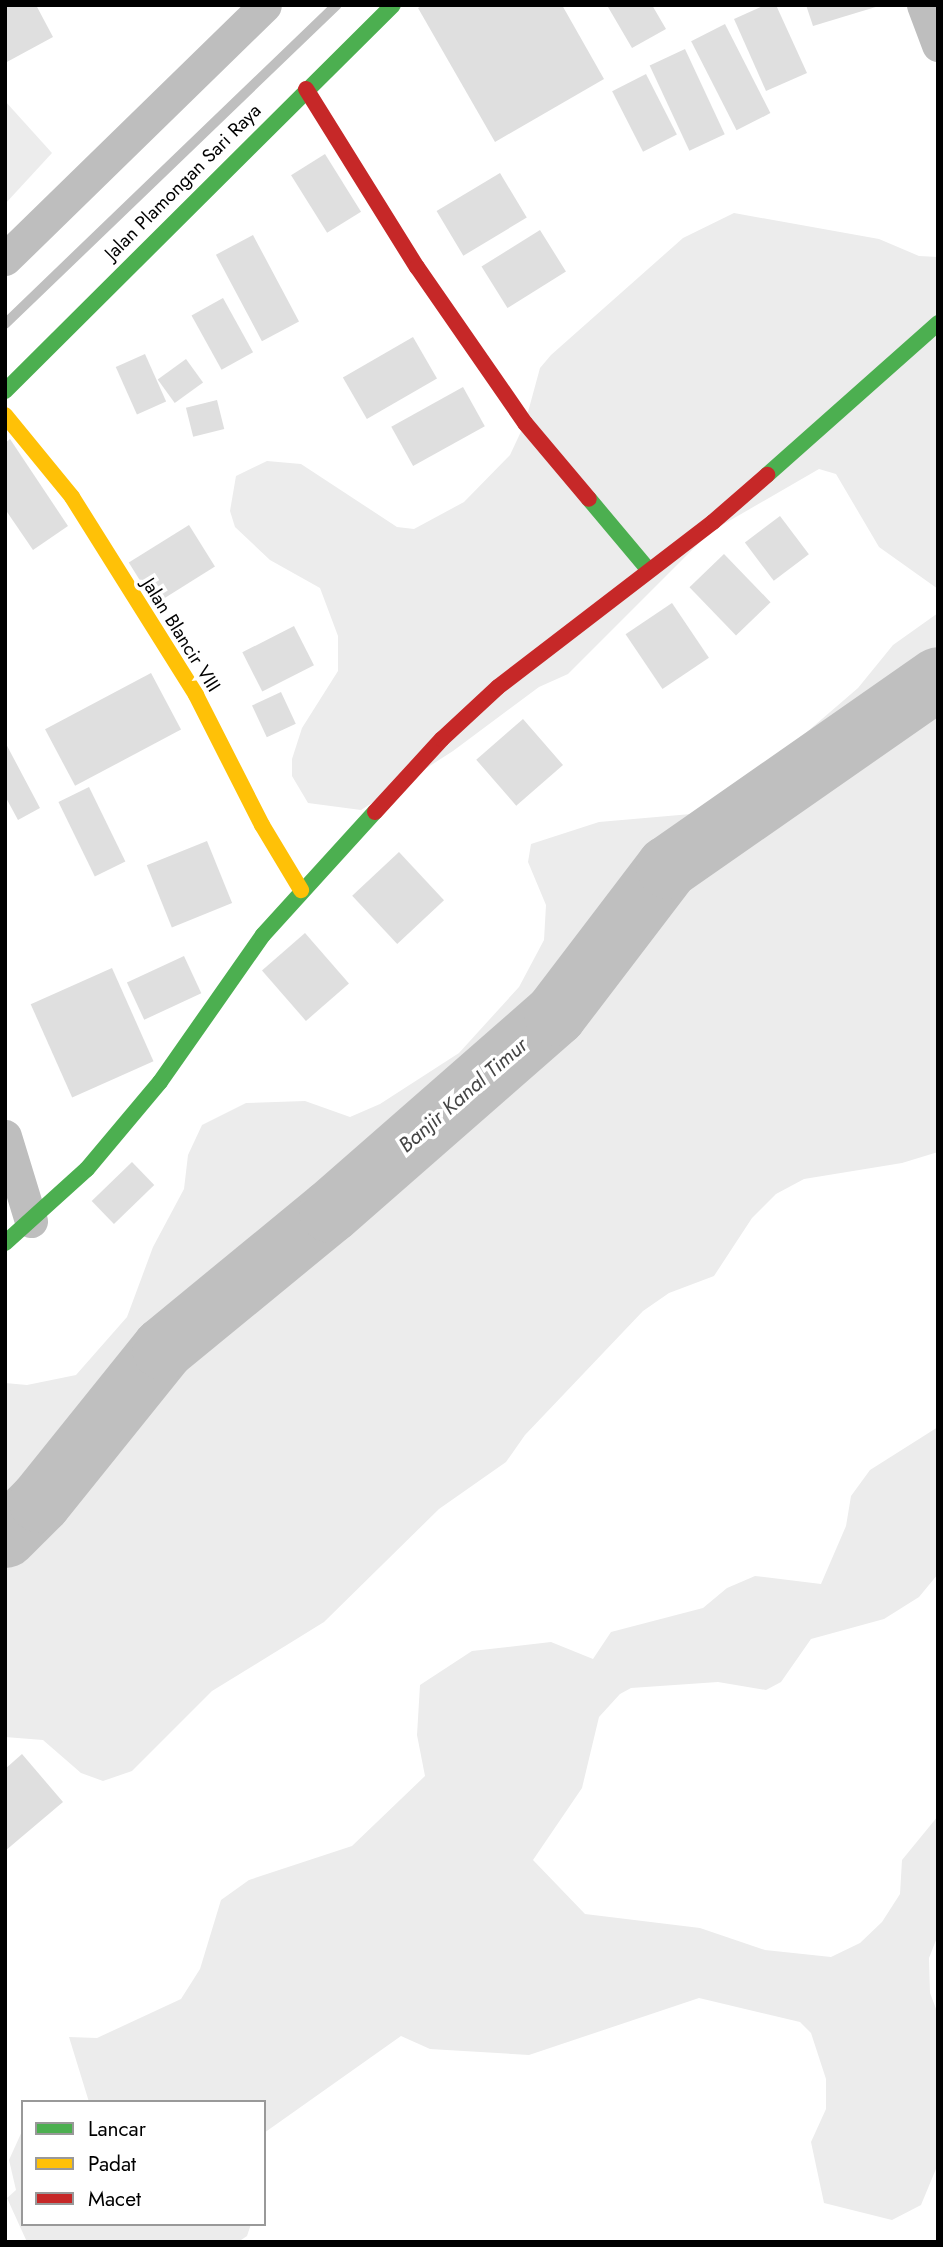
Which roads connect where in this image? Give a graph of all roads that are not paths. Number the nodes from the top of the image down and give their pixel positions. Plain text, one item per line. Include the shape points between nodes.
1 (265, 5) edge
2 (393, 5) edge
3 (923, 5) edge
4 (938, 45) edge
5 (306, 89) junction
6 (5, 259) edge
7 (938, 323) edge
8 (5, 390) edge
9 (5, 415) edge
10 (646, 568) junction
11 (301, 890) junction
12 (5, 1136) edge
13 (31, 1222) junction
14 (5, 1243) edge

1 - 6 street
2 - 5 street, Jalan Plamongan Sari Raya
3 - 4 street
5 - 8 street, Jalan Plamongan Sari Raya
5 - 10 street via 417,267 525,422
7 - 10 street via 713,522
9 - 11 street, Jalan Blancir VIII via 72,497 196,695 262,825
10 - 11 street via 488,695
11 - 13 street via 246,956 160,1082 87,1169
12 - 13 street
13 - 14 street

